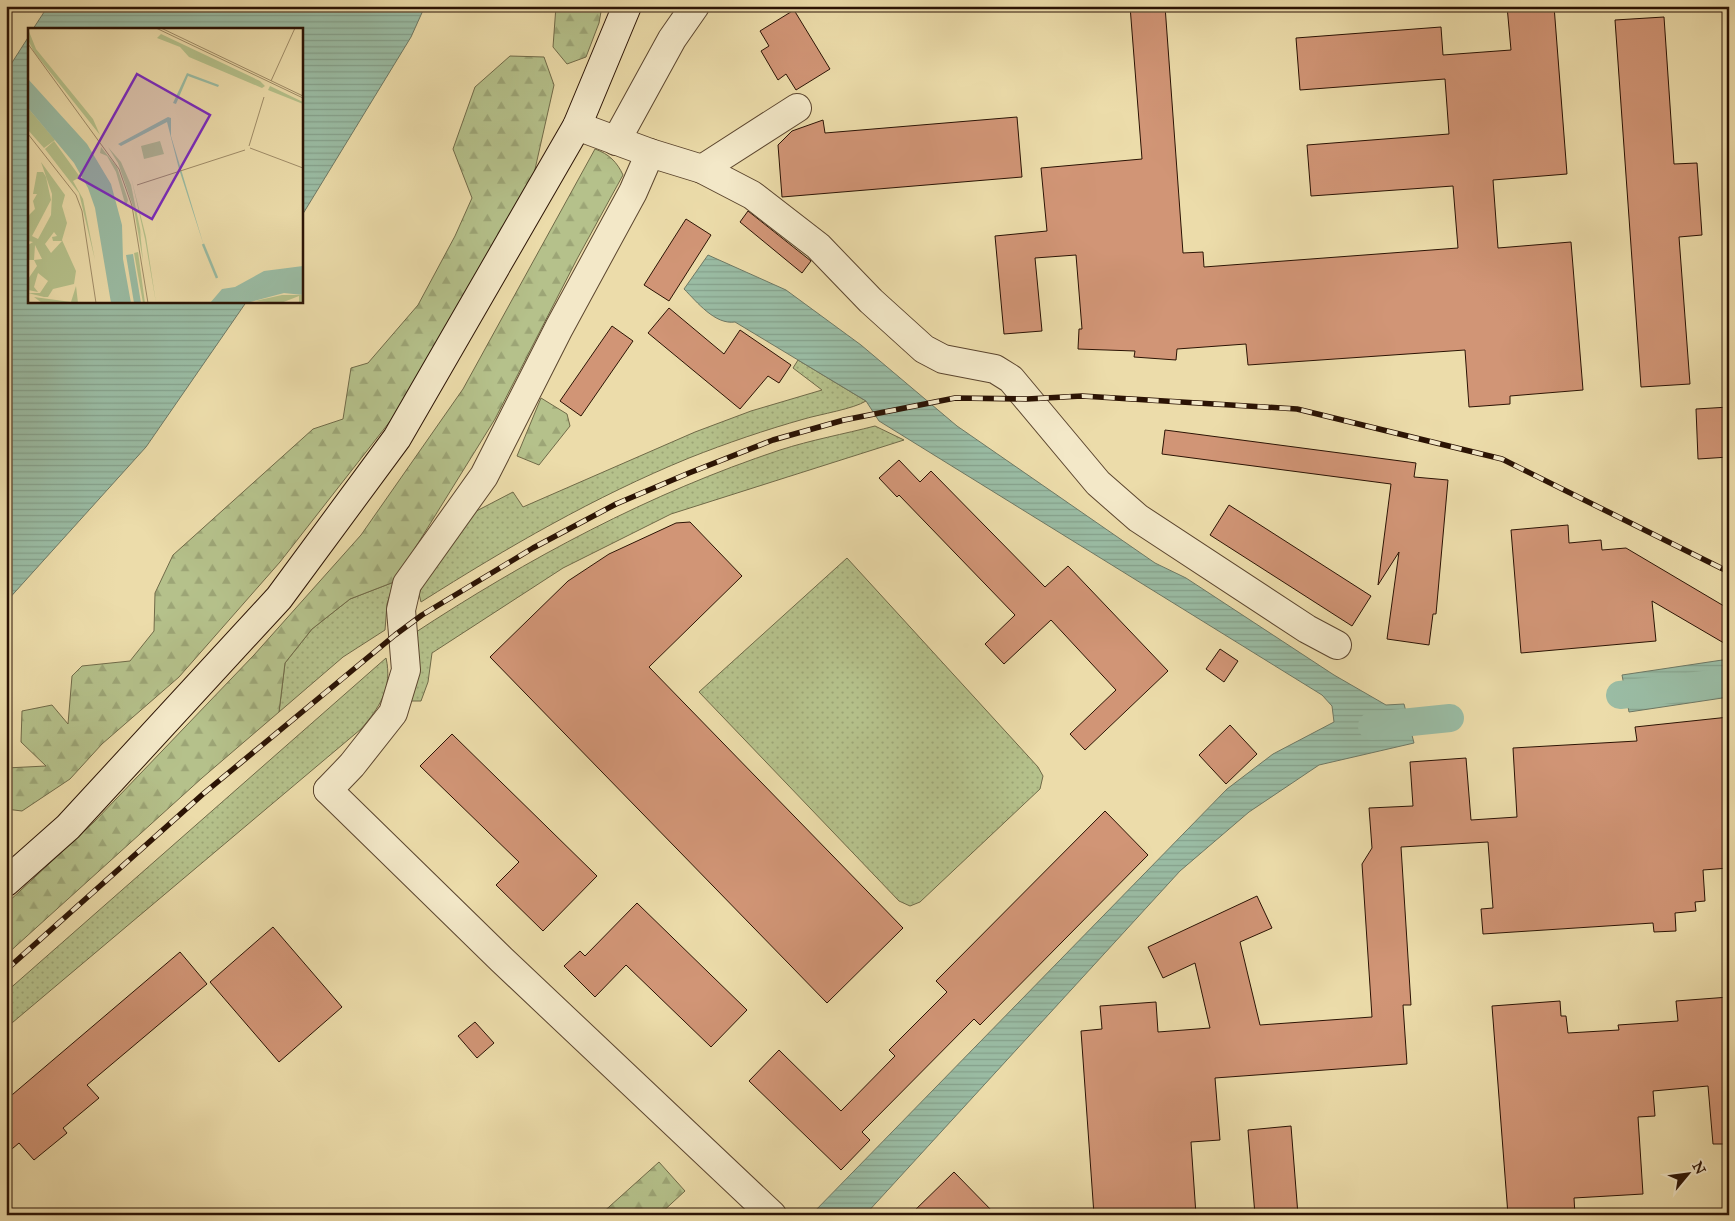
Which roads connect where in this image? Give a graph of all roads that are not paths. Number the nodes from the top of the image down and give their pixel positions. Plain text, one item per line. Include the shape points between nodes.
1 (627, 6) edge
2 (695, 6) edge
3 (797, 108) dead end
4 (577, 126) junction
5 (616, 141) junction
6 (650, 153) junction
7 (702, 169) junction
8 (1337, 645) dead end
9 (6, 882) edge
10 (772, 1215) edge

1 - 4 street
2 - 5 street via 672,39
3 - 7 street
4 - 5 street
4 - 9 street via 397,438 279,598 68,827
5 - 6 street
6 - 7 street
6 - 10 street via 633,192 484,476 407,584 401,610 406,670 393,713 352,766 328,790
7 - 8 street via 752,195 818,246 871,301 924,349 943,359 995,369 1012,379 1098,483 1138,518 1307,629

